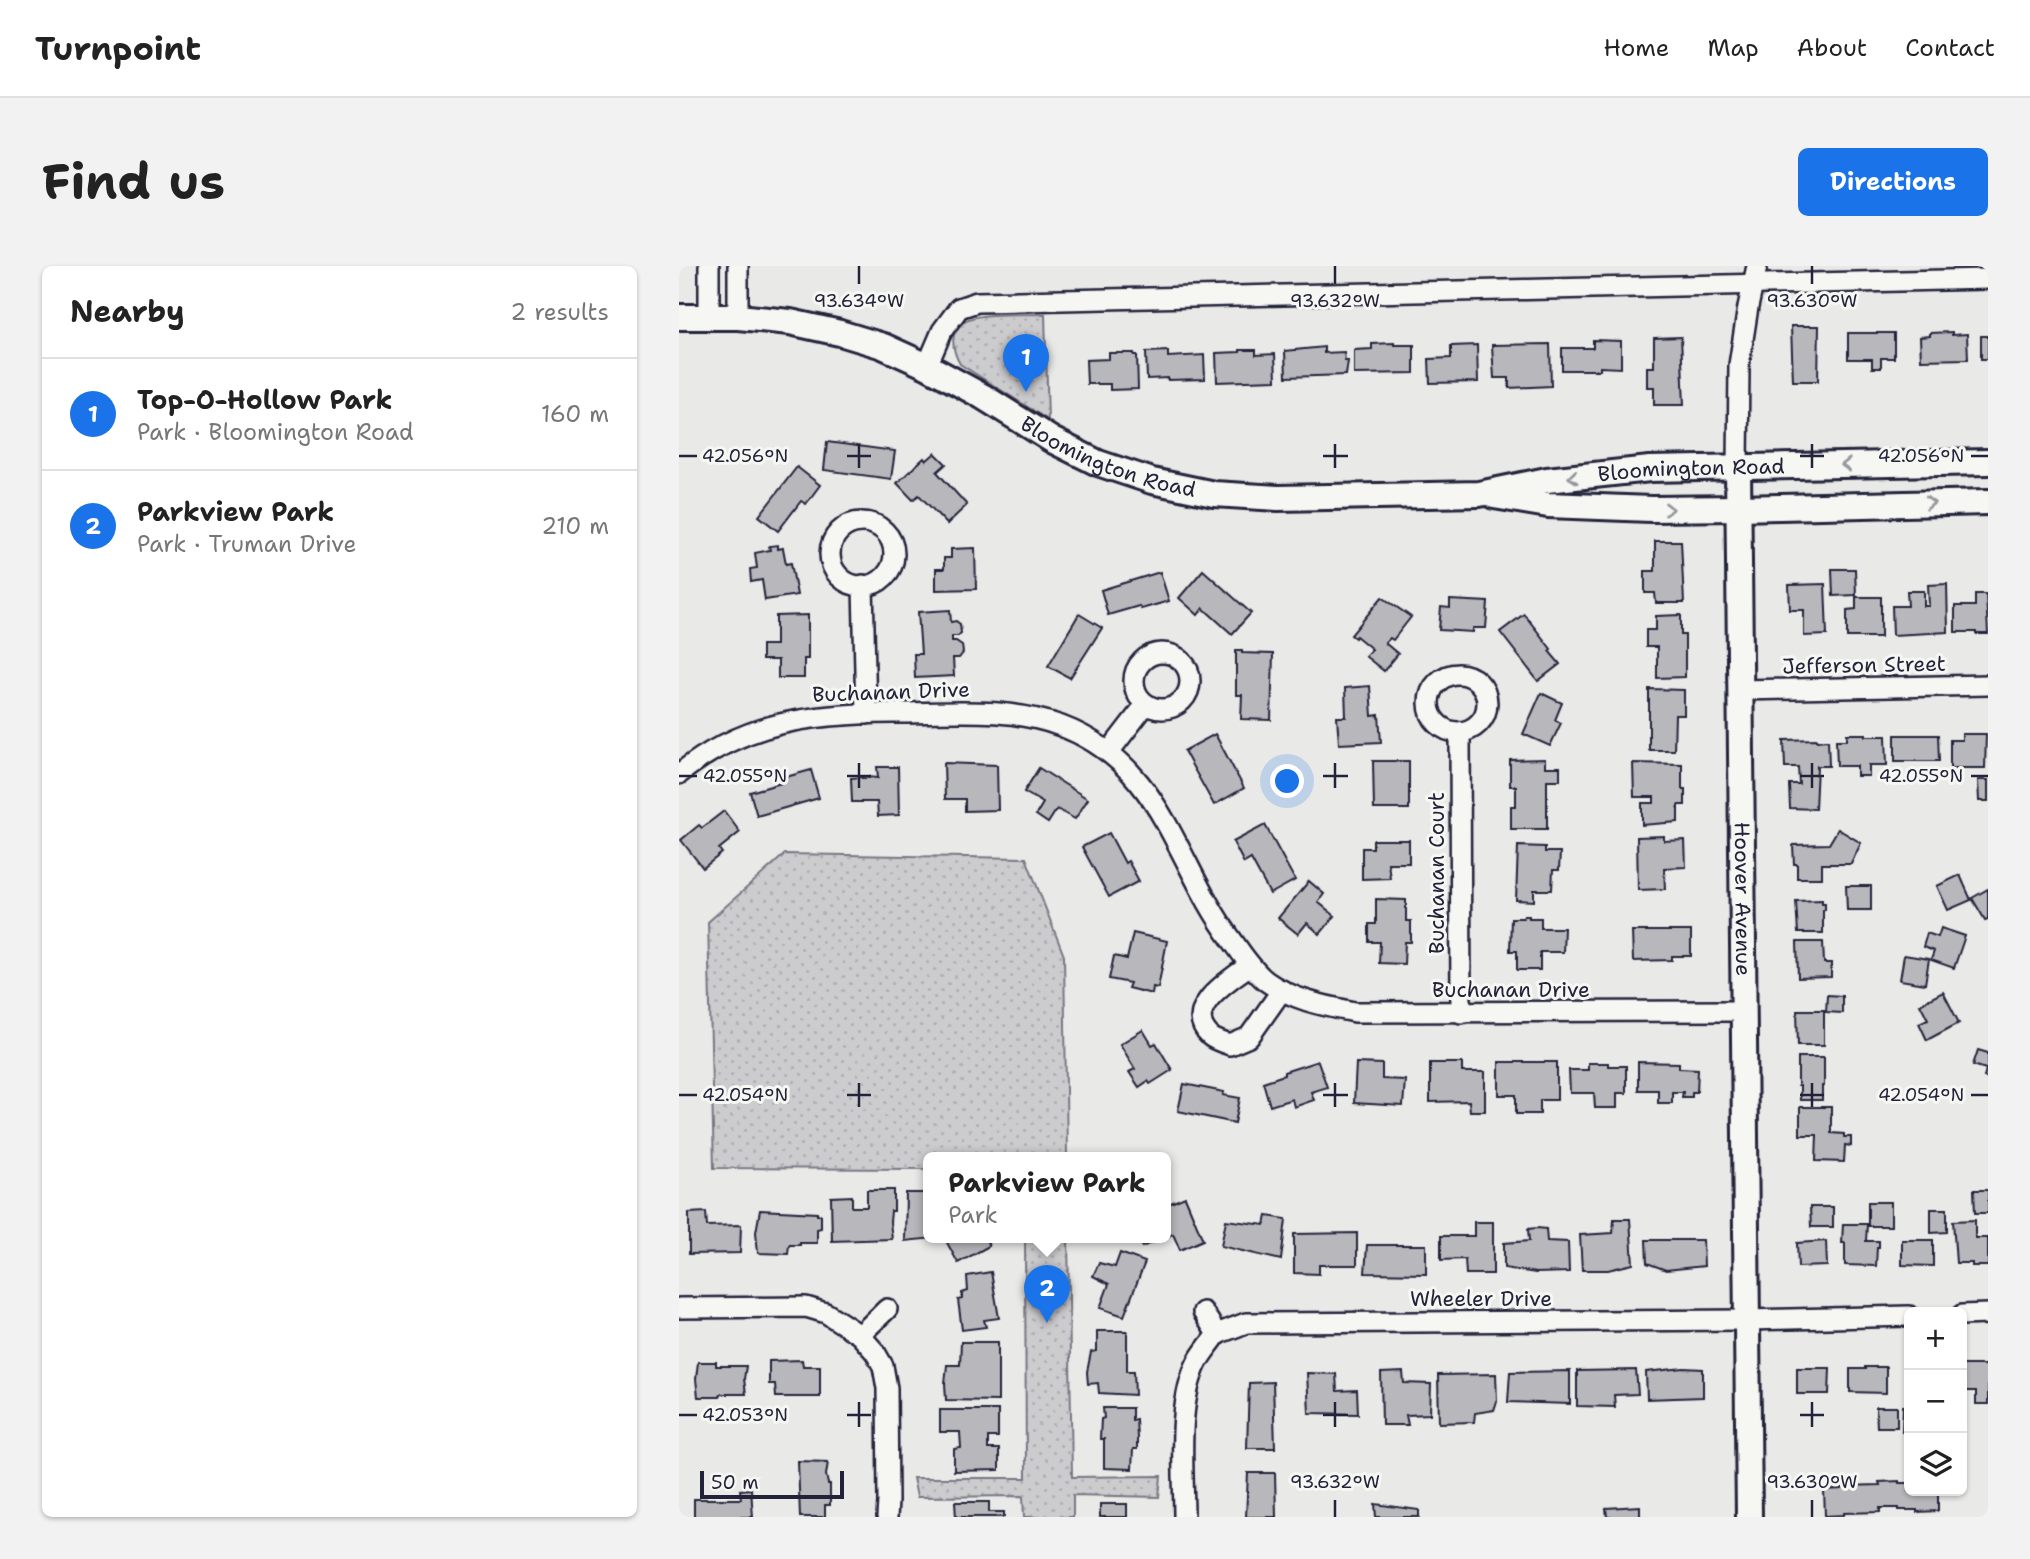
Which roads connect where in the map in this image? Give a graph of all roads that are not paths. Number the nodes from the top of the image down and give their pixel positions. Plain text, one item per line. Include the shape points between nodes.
1 (709, 266) edge
2 (738, 266) edge
3 (1755, 275) edge
4 (1988, 279) edge
5 (709, 316) junction
6 (679, 317) edge
7 (738, 317) junction
8 (927, 366) junction
9 (1988, 462) edge
10 (1738, 467) junction
11 (1479, 494) junction
12 (1988, 502) edge
13 (1739, 509) junction
14 (863, 586) dead end
15 (1988, 685) edge
16 (1741, 690) junction
17 (1146, 704) dead end
18 (866, 714) junction
19 (1459, 732) dead end
20 (1109, 752) junction
21 (679, 774) edge
22 (1250, 965) junction
23 (1282, 990) junction
24 (1744, 1011) junction
25 (1461, 1013) junction
26 (679, 1308) edge
27 (887, 1309) dead end
28 (1203, 1312) dead end
29 (1988, 1314) edge
30 (1967, 1315) edge
31 (1904, 1316) edge
32 (1747, 1320) junction
33 (1217, 1334) junction
34 (860, 1335) junction
35 (887, 1517) edge
36 (1184, 1517) edge
37 (1749, 1517) edge

1 - 5 street
2 - 7 street
3 - 4 street
3 - 8 street via 978,302 959,308 942,331
3 - 10 street, Hoover Avenue via 1739,365
5 - 6 street, Bloomington Road
5 - 7 street, Bloomington Road
7 - 8 street, Bloomington Road via 840,333
8 - 11 street, Bloomington Road via 1052,440 1098,463 1152,481 1215,494 1278,498
9 -> 10 street, Bloomington Road
10 -> 11 street, Bloomington Road via 1650,469 1547,480
10 - 13 street, Hoover Avenue
11 -> 13 street, Bloomington Road via 1548,505
13 -> 12 street, Bloomington Road
13 - 16 street, Hoover Avenue
14 - 18 street
15 - 16 street, Jefferson Street
16 - 24 street, Hoover Avenue
17 - 20 street
18 - 20 street, Buchanan Drive via 989,712 1031,717 1089,738
18 - 21 street, Buchanan Drive via 800,718 763,727 730,740
19 - 25 street, Buchanan Court
20 - 22 street, Buchanan Drive via 1151,797 1217,921
22 - 23 street, Buchanan Drive
22 - 23 street via 1203,1004 1202,1023 1210,1037 1230,1045 1249,1037
23 - 25 street, Buchanan Drive via 1355,1012
24 - 25 street, Buchanan Drive
24 - 32 street, Hoover Avenue
26 - 34 street via 806,1307 826,1313
27 - 34 street
28 - 33 street
29 - 30 street
31 - 32 street, Wheeler Drive
32 - 33 street, Wheeler Drive via 1246,1323
32 - 37 street, Hoover Avenue
33 - 36 street via 1198,1361 1187,1394
34 - 35 street via 883,1366 887,1388

